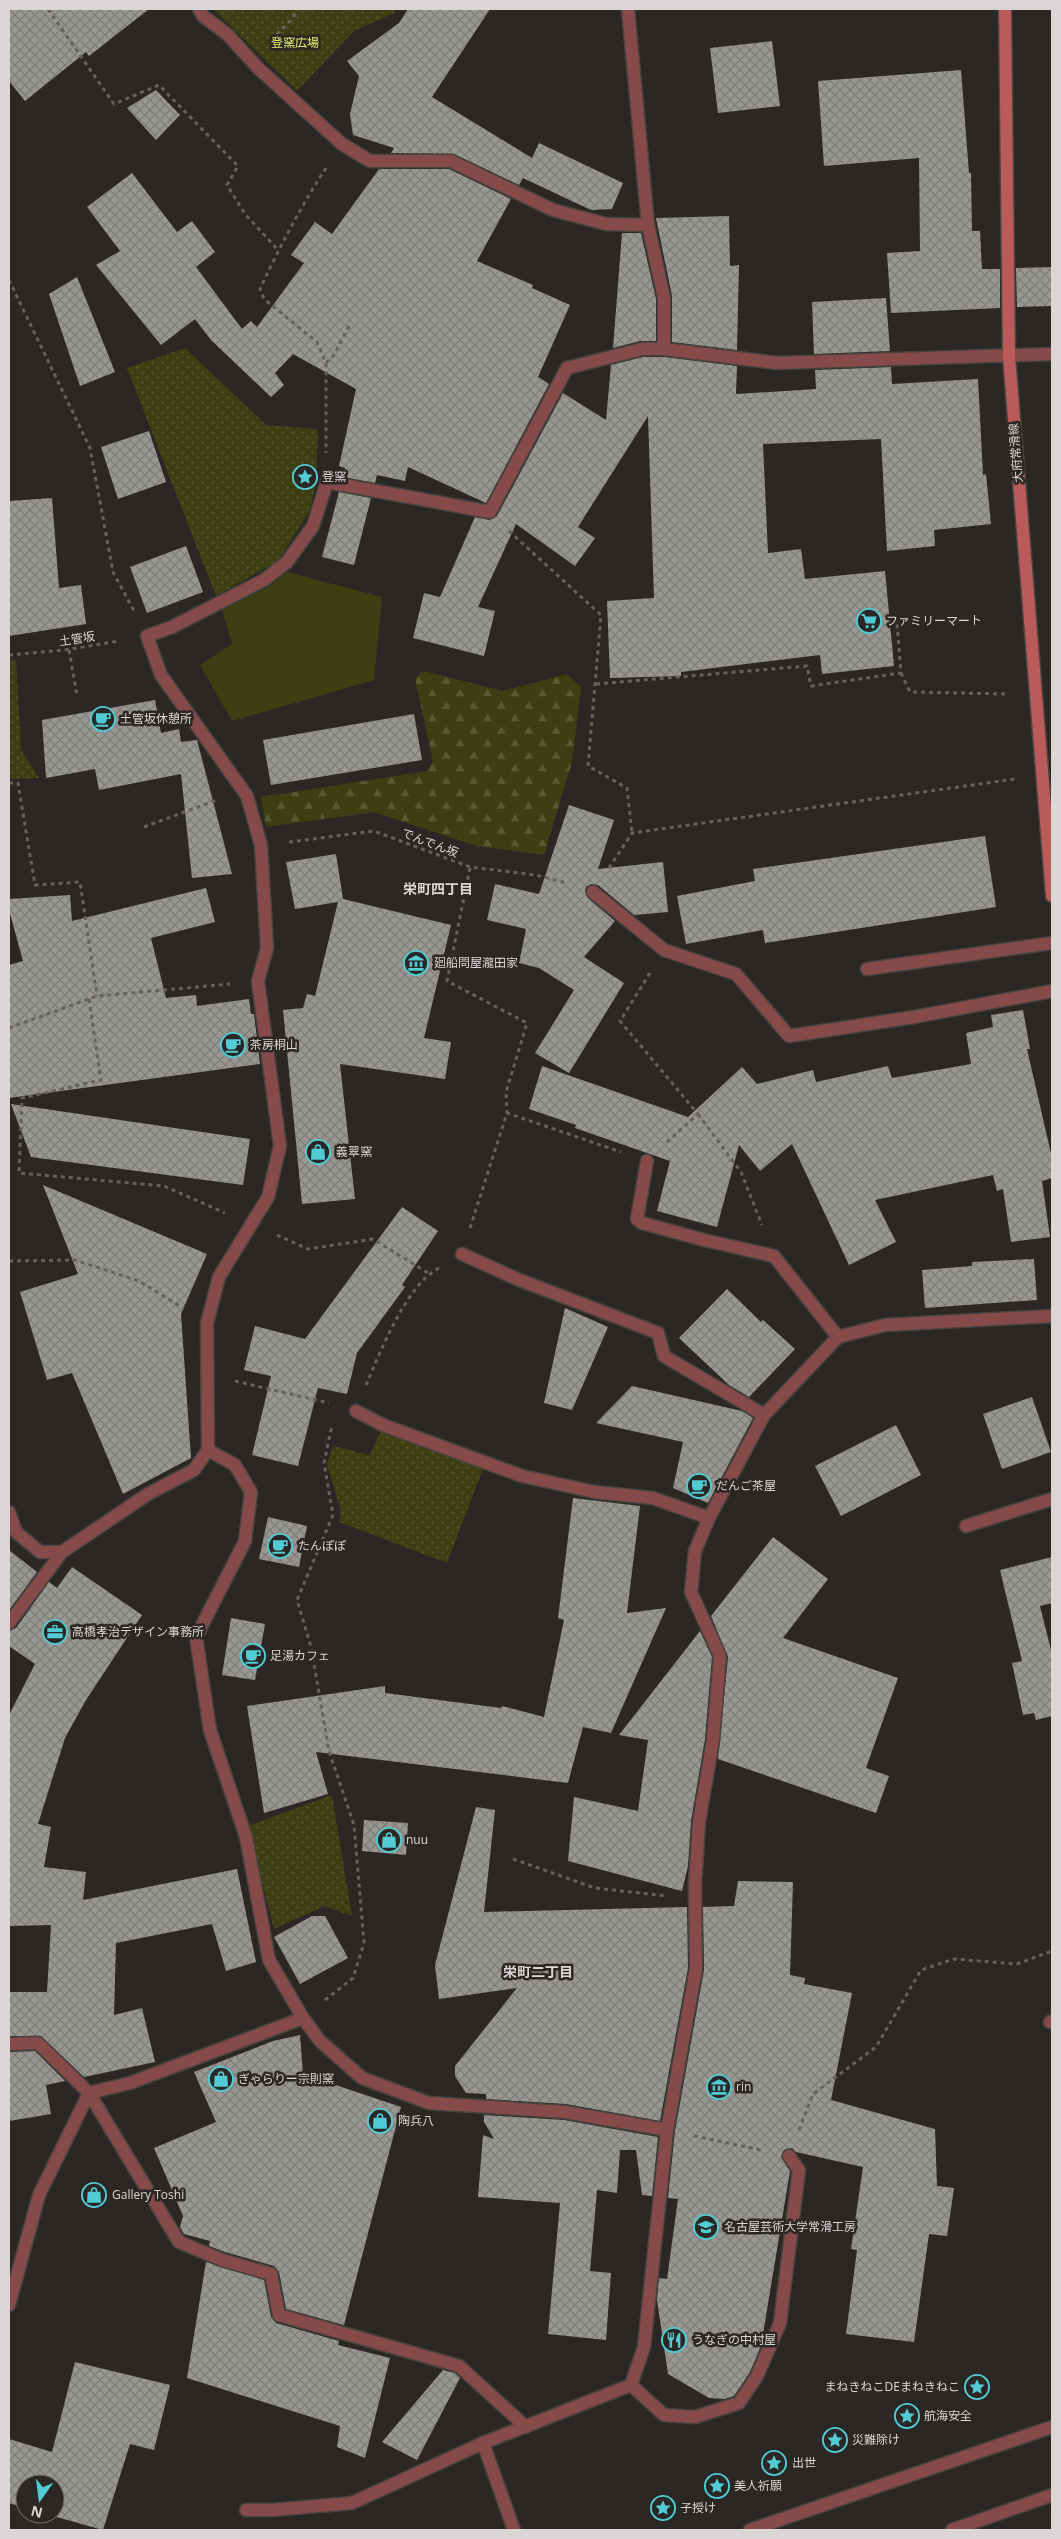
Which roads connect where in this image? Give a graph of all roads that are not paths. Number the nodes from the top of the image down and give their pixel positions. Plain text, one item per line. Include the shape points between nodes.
1 (199, 9) edge
2 (628, 9) edge
3 (1005, 9) edge
4 (648, 226) junction
5 (664, 349) junction
6 (1052, 354) edge
7 (1008, 356) junction
8 (1047, 775) edge
9 (593, 892) road end
10 (1052, 896) edge
11 (1052, 943) edge
12 (867, 969) dead end
13 (1052, 991) edge
14 (647, 1161) road end
15 (462, 1254) road end
16 (1052, 1316) edge
17 (838, 1337) junction
18 (356, 1411) road end
19 (764, 1415) junction
20 (208, 1450) junction
21 (1052, 1499) edge
22 (9, 1512) edge
23 (709, 1518) junction
24 (966, 1526) dead end
25 (62, 1552) junction
26 (9, 1623) edge
27 (303, 2018) junction
28 (9, 2044) edge
29 (90, 2094) junction
30 (667, 2130) junction
31 (790, 2156) road end
32 (9, 2305) edge
33 (631, 2384) junction
34 (526, 2427) junction
35 (1052, 2427) edge
36 (483, 2443) junction
37 (1052, 2495) edge
38 (246, 2510) dead end
39 (512, 2526) edge
40 (972, 2527) edge
41 (750, 2530) edge
42 (952, 2530) edge

1 - 4 street via 342,144 370,161 452,161 553,210 606,224
2 - 4 street
3 - 7 main road, 大府常滑線
4 - 5 street via 664,298
5 - 7 street via 777,363
5 - 20 street via 642,349 567,368 490,512 327,482 314,526 287,562 256,584 172,627 147,636 161,675 247,796 261,845 267,948 258,981 280,1146 268,1198 219,1277 207,1323
6 - 7 street
7 - 8 main road, 大府常滑線 via 1036,694
8 - 10 main road, 大府常滑線
9 - 13 street via 664,950 736,974 789,1036
11 - 12 street
14 - 17 street via 637,1219 704,1240 774,1256
15 - 19 street via 517,1279 658,1333 664,1356
16 - 17 street via 885,1325
17 - 19 street
18 - 23 street via 382,1424 522,1476 595,1492 653,1498
19 - 23 street
20 - 25 street via 194,1470 148,1494
20 - 27 street via 235,1465 251,1492 245,1541 196,1636 210,1730 246,1837 269,1960
21 - 24 street
22 - 25 street via 16,1532 40,1552
23 - 30 street via 696,1550 691,1592 720,1656 713,1740 699,1822 696,1969
25 - 26 street
27 - 29 street via 130,2083
27 - 30 street via 320,2042 362,2078 429,2103 565,2112
28 - 29 street via 38,2043
29 - 32 street via 39,2195
29 - 34 street via 179,2242 222,2260 271,2274 279,2315 460,2366
30 - 33 street via 644,2347
31 - 33 street via 799,2170 780,2323 757,2376 744,2396 739,2403 695,2417 664,2414
33 - 34 street
34 - 36 street
35 - 41 street
36 - 38 street via 352,2503
36 - 39 street
37 - 40 street
40 - 42 street

